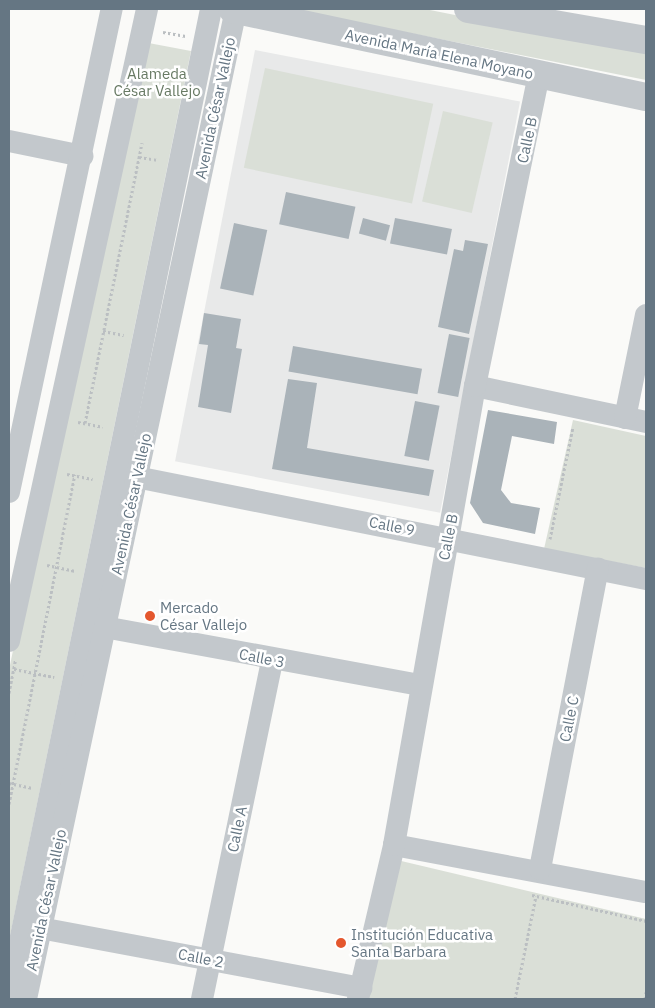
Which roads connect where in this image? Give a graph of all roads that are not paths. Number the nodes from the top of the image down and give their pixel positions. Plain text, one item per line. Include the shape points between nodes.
1 (112, 9) edge
2 (229, 9) edge
3 (468, 9) edge
4 (151, 23) edge
5 (646, 40) edge
6 (540, 76) junction
7 (646, 97) edge
8 (9, 141) edge
9 (82, 156) junction
10 (646, 315) edge
11 (475, 386) junction
12 (636, 420) edge
13 (13, 452) edge
14 (136, 477) junction
15 (9, 492) edge
16 (448, 537) junction
17 (598, 569) junction
18 (646, 579) edge
19 (104, 626) junction
20 (9, 641) edge
21 (272, 660) junction
22 (420, 685) junction
23 (394, 845) junction
24 (540, 869) junction
25 (646, 892) edge
26 (40, 928) junction
27 (210, 960) junction
28 (360, 994) edge
29 (9, 995) edge
30 (26, 999) edge
31 (202, 999) edge

1 - 9 street
2 - 6 street, Avenida María Elena Moyano
2 - 14 street, Avenida César Vallejo
2 - 29 street, Avenida César Vallejo via 204,40
3 - 5 street
4 - 20 street
6 - 7 street, Avenida María Elena Moyano
6 - 11 street, Calle B
8 - 9 street
9 - 13 street
10 - 12 street
11 - 12 street
11 - 16 street, Calle B
13 - 15 street
14 - 16 street, Calle 9
14 - 19 street, Avenida César Vallejo
16 - 17 street, Calle 9
16 - 22 street, Calle B
17 - 18 street, Calle 9
17 - 24 street, Calle C
19 - 21 street, Calle 3
19 - 26 street, Avenida César Vallejo
21 - 22 street, Calle 3
21 - 27 street, Calle A
22 - 23 street, Calle B
23 - 24 street
23 - 28 street, Calle B
24 - 25 street
26 - 27 street, Calle 2
26 - 30 street, Avenida César Vallejo
27 - 28 street, Calle 2
27 - 31 street, Calle A

